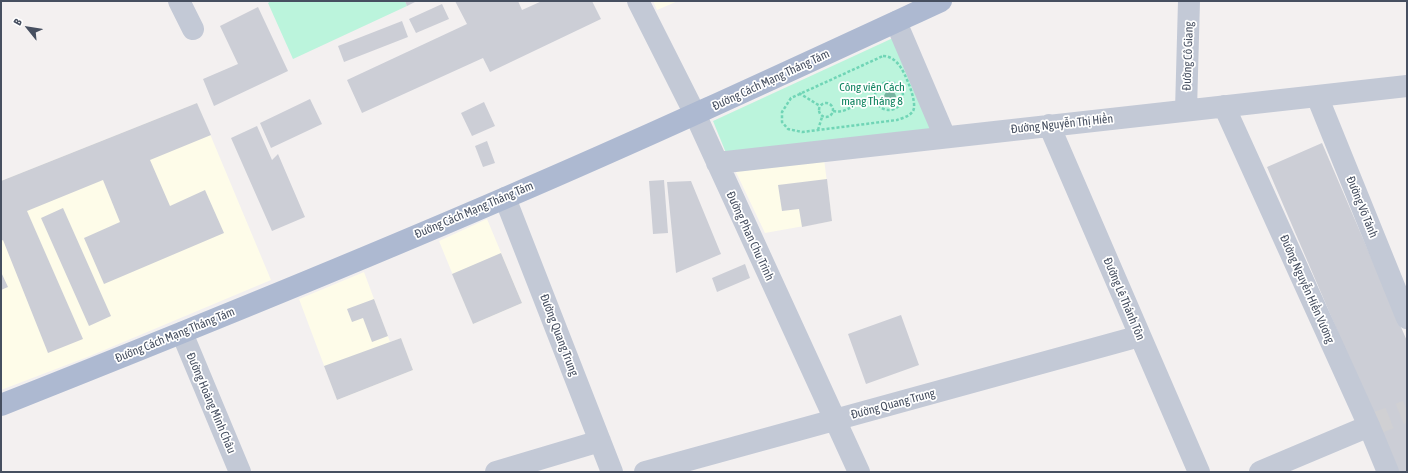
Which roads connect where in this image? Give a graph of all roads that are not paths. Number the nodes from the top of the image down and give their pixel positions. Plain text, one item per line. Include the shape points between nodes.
1 (179, 1) edge
2 (638, 1) edge
3 (941, 1) edge
4 (1189, 1) edge
5 (896, 22) junction
6 (193, 29) dead end
7 (1407, 86) edge
8 (1317, 96) junction
9 (1224, 106) junction
10 (1186, 110) junction
11 (695, 114) junction
12 (1049, 125) junction
13 (945, 137) junction
14 (717, 163) junction
15 (505, 198) junction
16 (1407, 318) edge
17 (182, 333) junction
18 (1140, 336) junction
19 (1, 405) edge
20 (835, 420) junction
21 (1369, 426) junction
22 (600, 441) junction
23 (240, 472) edge
24 (496, 472) edge
25 (612, 472) edge
26 (645, 472) edge
27 (859, 472) edge
28 (1199, 472) edge
29 (1260, 472) edge
30 (1388, 472) edge

1 - 6 street
2 - 11 street, Đường Phan Chu Trinh
3 - 5 main road, Đường Cách Mạng Tháng Tám
4 - 10 street, Đường Cô Giang
5 - 11 main road, Đường Cách Mạng Tháng Tám
5 - 13 street
7 - 8 street, Đường Nguyễn Thị Hiền
8 - 9 street, Đường Nguyễn Thị Hiền
8 - 16 street, Đường Võ Tánh
9 - 10 street, Đường Nguyễn Thị Hiền
9 - 21 street, Đường Nguyễn Hiền Vương
10 - 12 street, Đường Nguyễn Thị Hiền
11 - 14 street, Đường Phan Chu Trinh
11 - 15 main road, Đường Cách Mạng Tháng Tám
12 - 13 street, Đường Nguyễn Thị Hiền
12 - 18 street, Đường Lê Thánh Tôn
13 - 14 street, Đường Nguyễn Thị Hiền
14 - 20 street, Đường Phan Chu Trinh
15 - 17 main road, Đường Cách Mạng Tháng Tám
15 - 22 street, Đường Quang Trung
17 - 19 main road, Đường Cách Mạng Tháng Tám
17 - 23 street, Đường Hoàng Minh Châu
18 - 20 street, Đường Quang Trung
18 - 28 street, Đường Lê Thánh Tôn
20 - 26 street, Đường Quang Trung
20 - 27 street, Đường Phan Chu Trinh
21 - 29 street
21 - 30 street, Đường Nguyễn Hiền Vương
22 - 24 street
22 - 25 street, Đường Quang Trung

